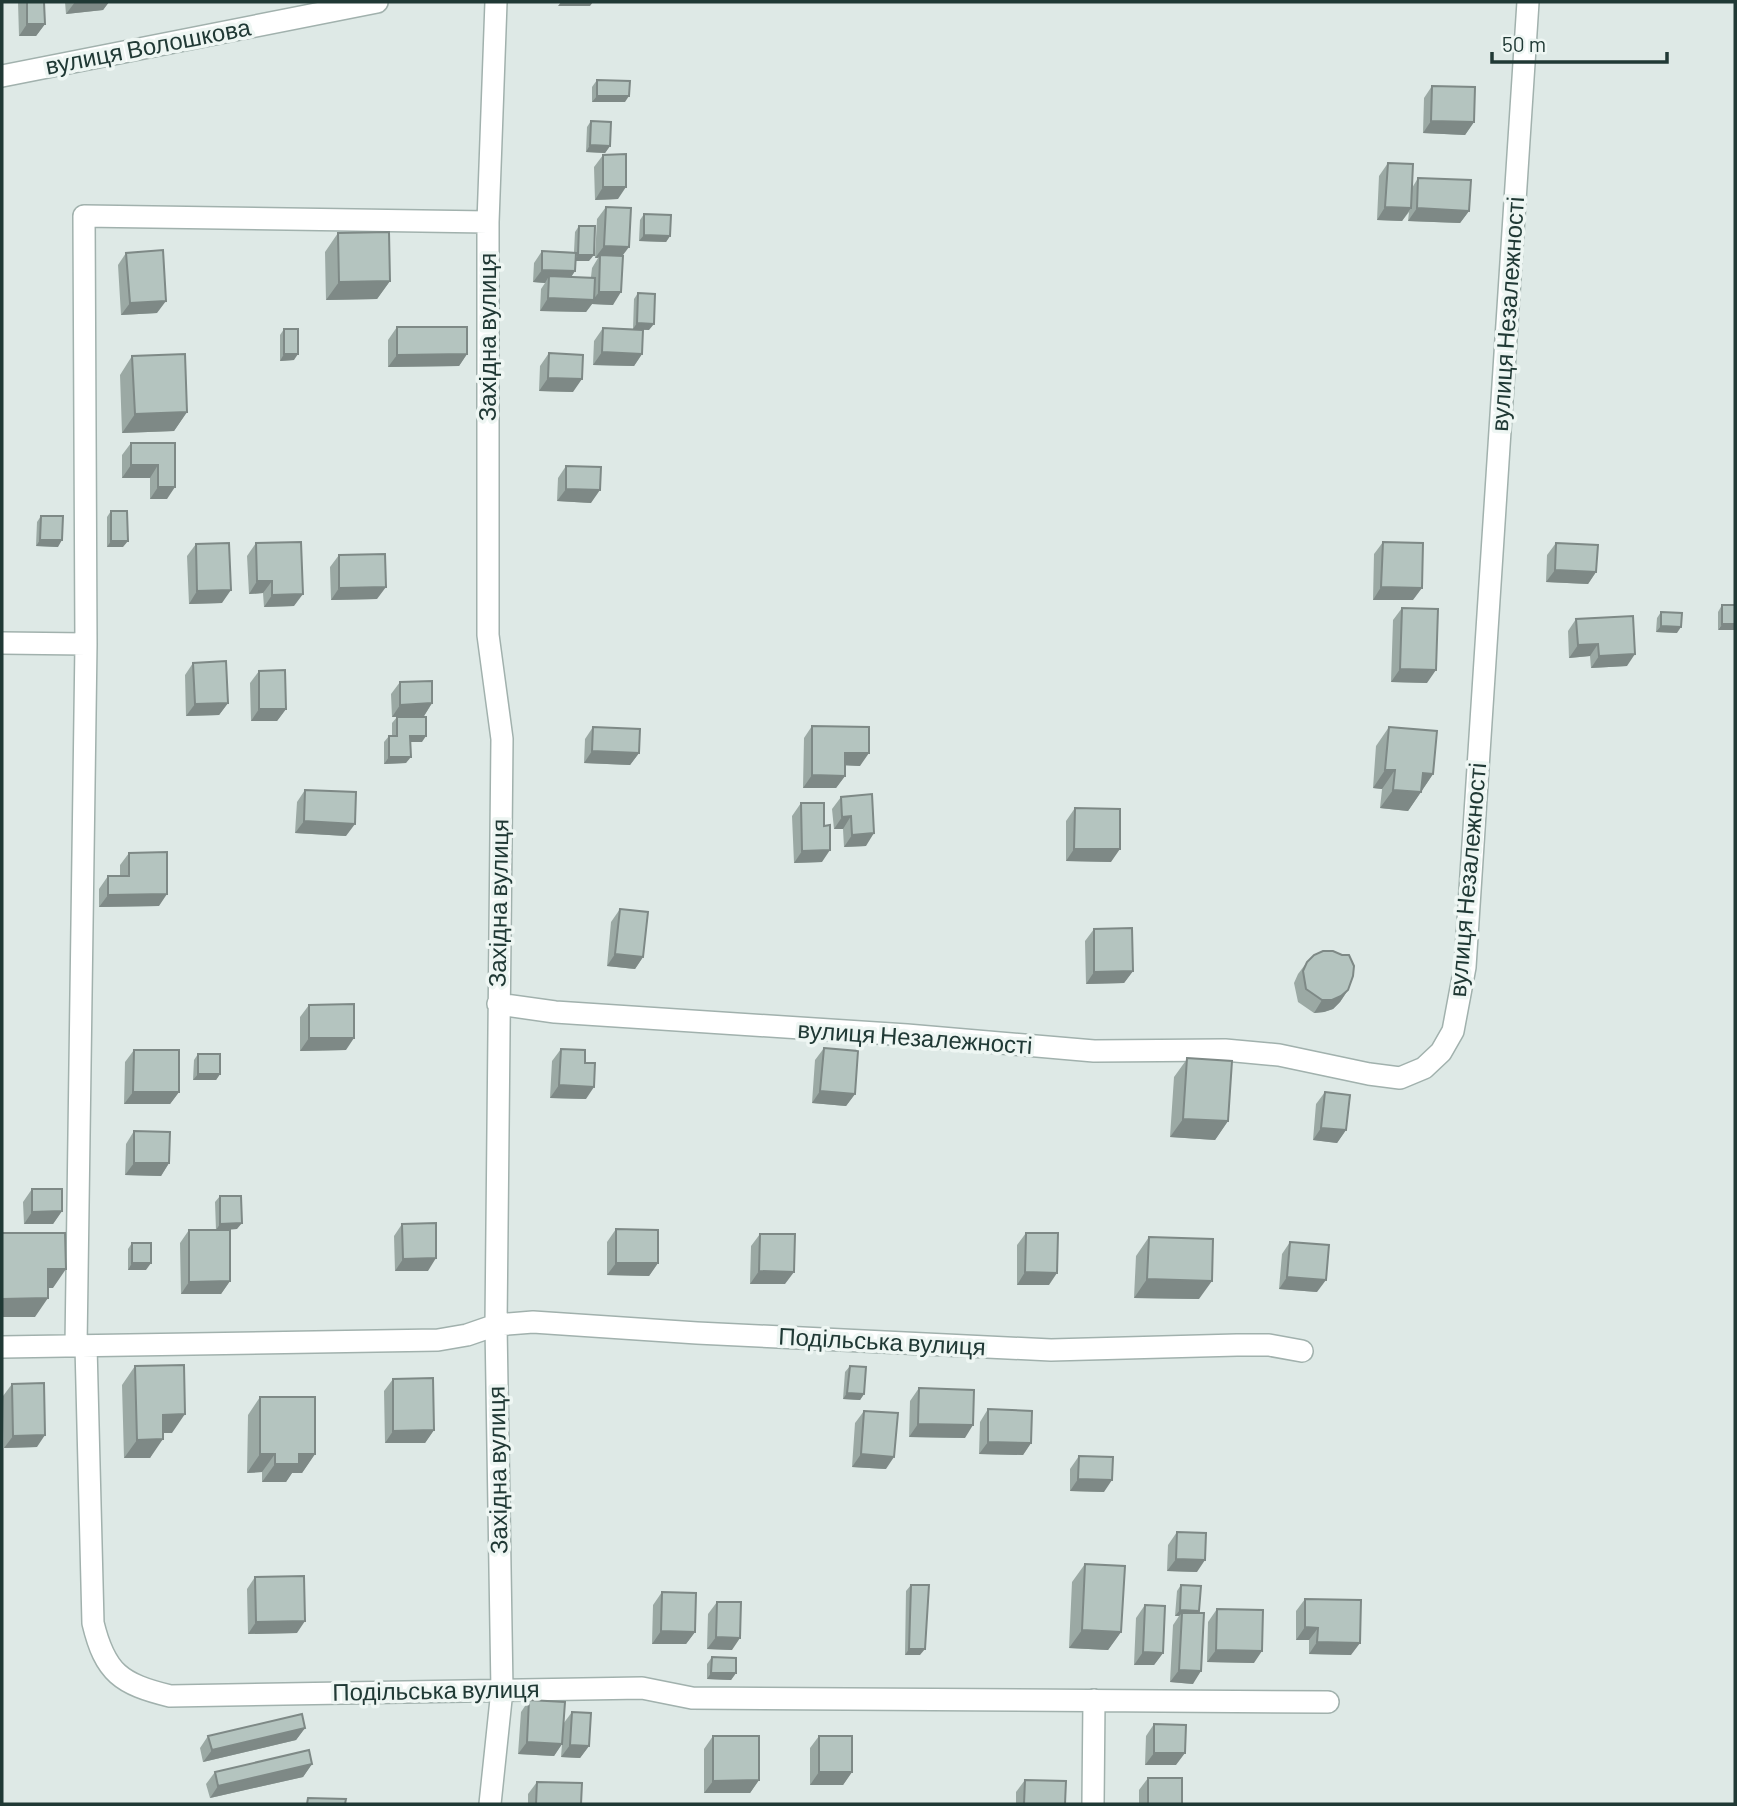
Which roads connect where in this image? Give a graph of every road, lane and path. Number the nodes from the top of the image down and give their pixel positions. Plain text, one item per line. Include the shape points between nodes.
1 (376, 2) edge
2 (496, 2) edge
3 (1528, 2) edge
4 (2, 76) edge
5 (488, 222) junction
6 (2, 643) edge
7 (86, 643) junction
8 (498, 1004) junction
9 (496, 1325) junction
10 (81, 1346) junction
11 (2, 1347) edge
12 (1302, 1351) dead end
13 (502, 1690) junction
14 (1094, 1700) junction
15 (1328, 1702) dead end
16 (490, 1804) edge
17 (1093, 1804) edge

1 - 4 street, вулиця Волошкова
2 - 5 street, Західна вулиця
3 - 8 street, вулиця Незалежності via 1465,967 1453,1031 1441,1052 1424,1068 1400,1078 1279,1055 1225,1050 1094,1051
5 - 7 street via 84,216
5 - 8 street, Західна вулиця via 488,635 502,739
6 - 7 street
7 - 10 street
8 - 9 street, Західна вулиця
9 - 10 street, Подільська вулиця via 438,1340
9 - 12 street, Подільська вулиця via 533,1322 1051,1350 1269,1345
9 - 13 street, Західна вулиця
10 - 11 street, Подільська вулиця
10 - 13 street, Подільська вулиця via 93,1623 99,1650 110,1669 151,1692 170,1696
13 - 14 street, Подільська вулиця via 642,1688 692,1698
13 - 16 street, Західна вулиця
14 - 15 street, Подільська вулиця
14 - 17 street

